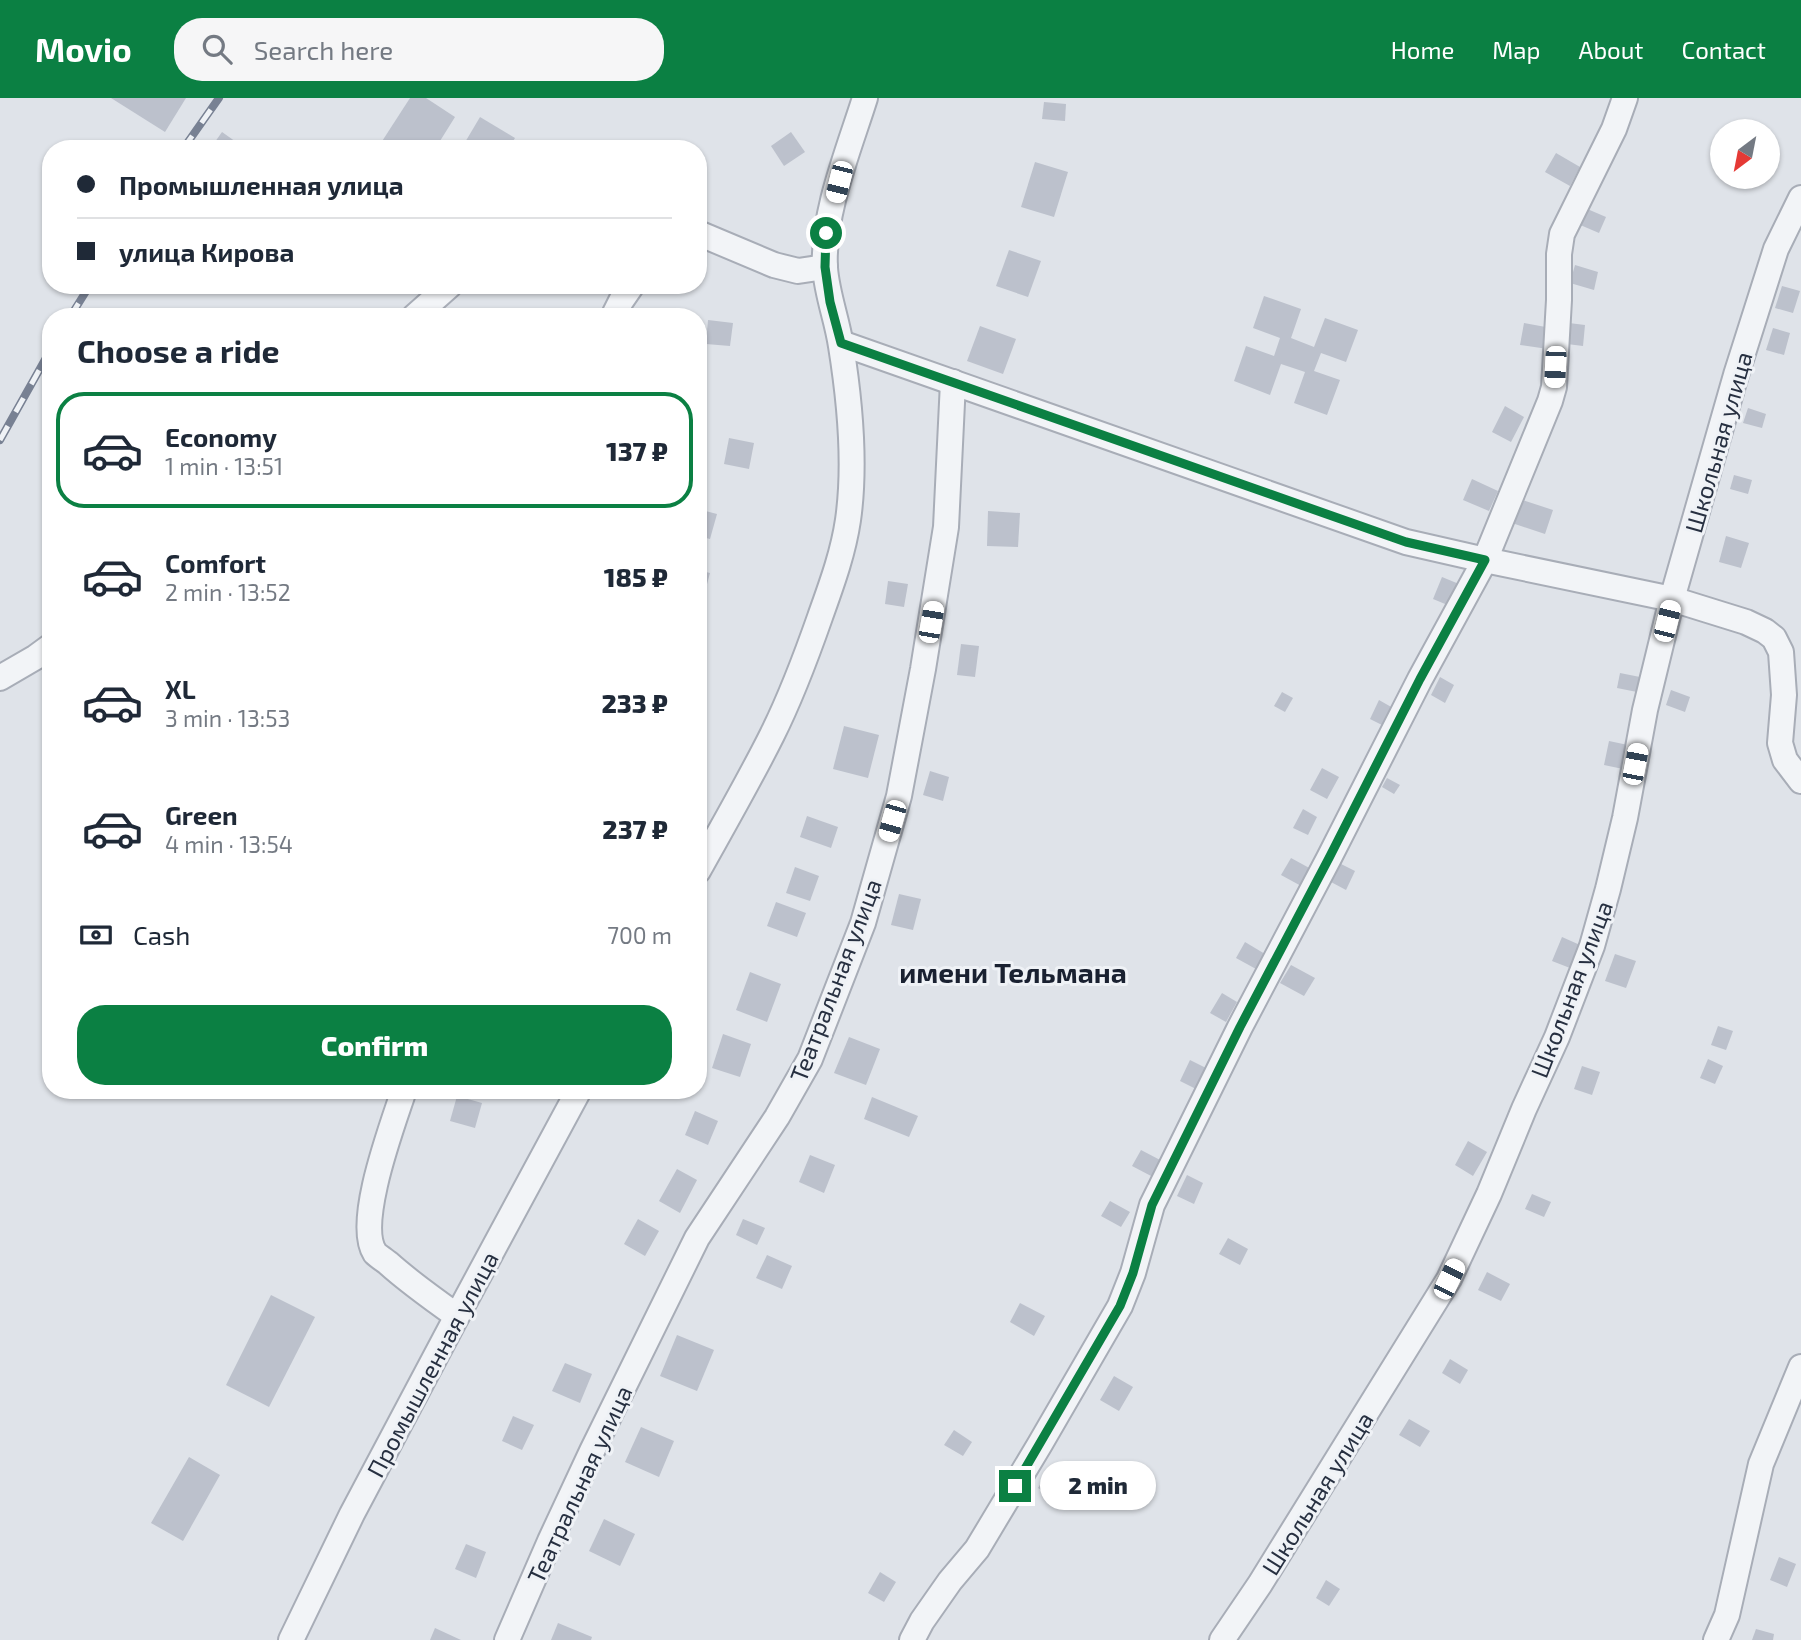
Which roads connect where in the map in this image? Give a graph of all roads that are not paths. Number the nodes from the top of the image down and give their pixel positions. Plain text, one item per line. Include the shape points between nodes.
1 (865, 98) edge
2 (1625, 98) edge
3 (1801, 198) edge
4 (707, 239) edge
5 (825, 267) junction
6 (440, 294) edge
7 (424, 308) edge
8 (841, 343) junction
9 (953, 383) junction
10 (1485, 560) junction
11 (1672, 599) junction
12 (42, 653) edge
13 (0, 678) edge
14 (1801, 781) edge
15 (707, 854) edge
16 (401, 1099) edge
17 (574, 1099) edge
18 (457, 1316) junction
19 (1801, 1367) edge
20 (291, 1640) edge
21 (507, 1640) edge
22 (912, 1640) edge
23 (1222, 1640) edge
24 (1716, 1640) edge

1 - 5 street via 826,233
2 - 10 street via 1562,234 1554,387
3 - 11 street, Школьная улица via 1776,249
4 - 5 street via 798,271
5 - 8 street
6 - 7 street
8 - 9 street
8 - 15 street via 851,469 848,521 835,575 772,735
9 - 10 street via 1406,542
9 - 21 street, Театральная улица via 946,527 923,669 899,796 863,923 810,1059 697,1238 592,1451
10 - 11 street
10 - 22 street via 1152,1205 1120,1306 977,1549
11 - 14 street via 1746,622 1774,638 1781,652 1784,695 1780,743 1785,760
11 - 23 street, Школьная улица via 1608,889 1557,1037 1449,1279
12 - 13 street
16 - 18 street via 373,1190 369,1236 375,1252
17 - 18 street, Промышленная улица
18 - 20 street, Промышленная улица
19 - 24 street via 1761,1464 1727,1615

